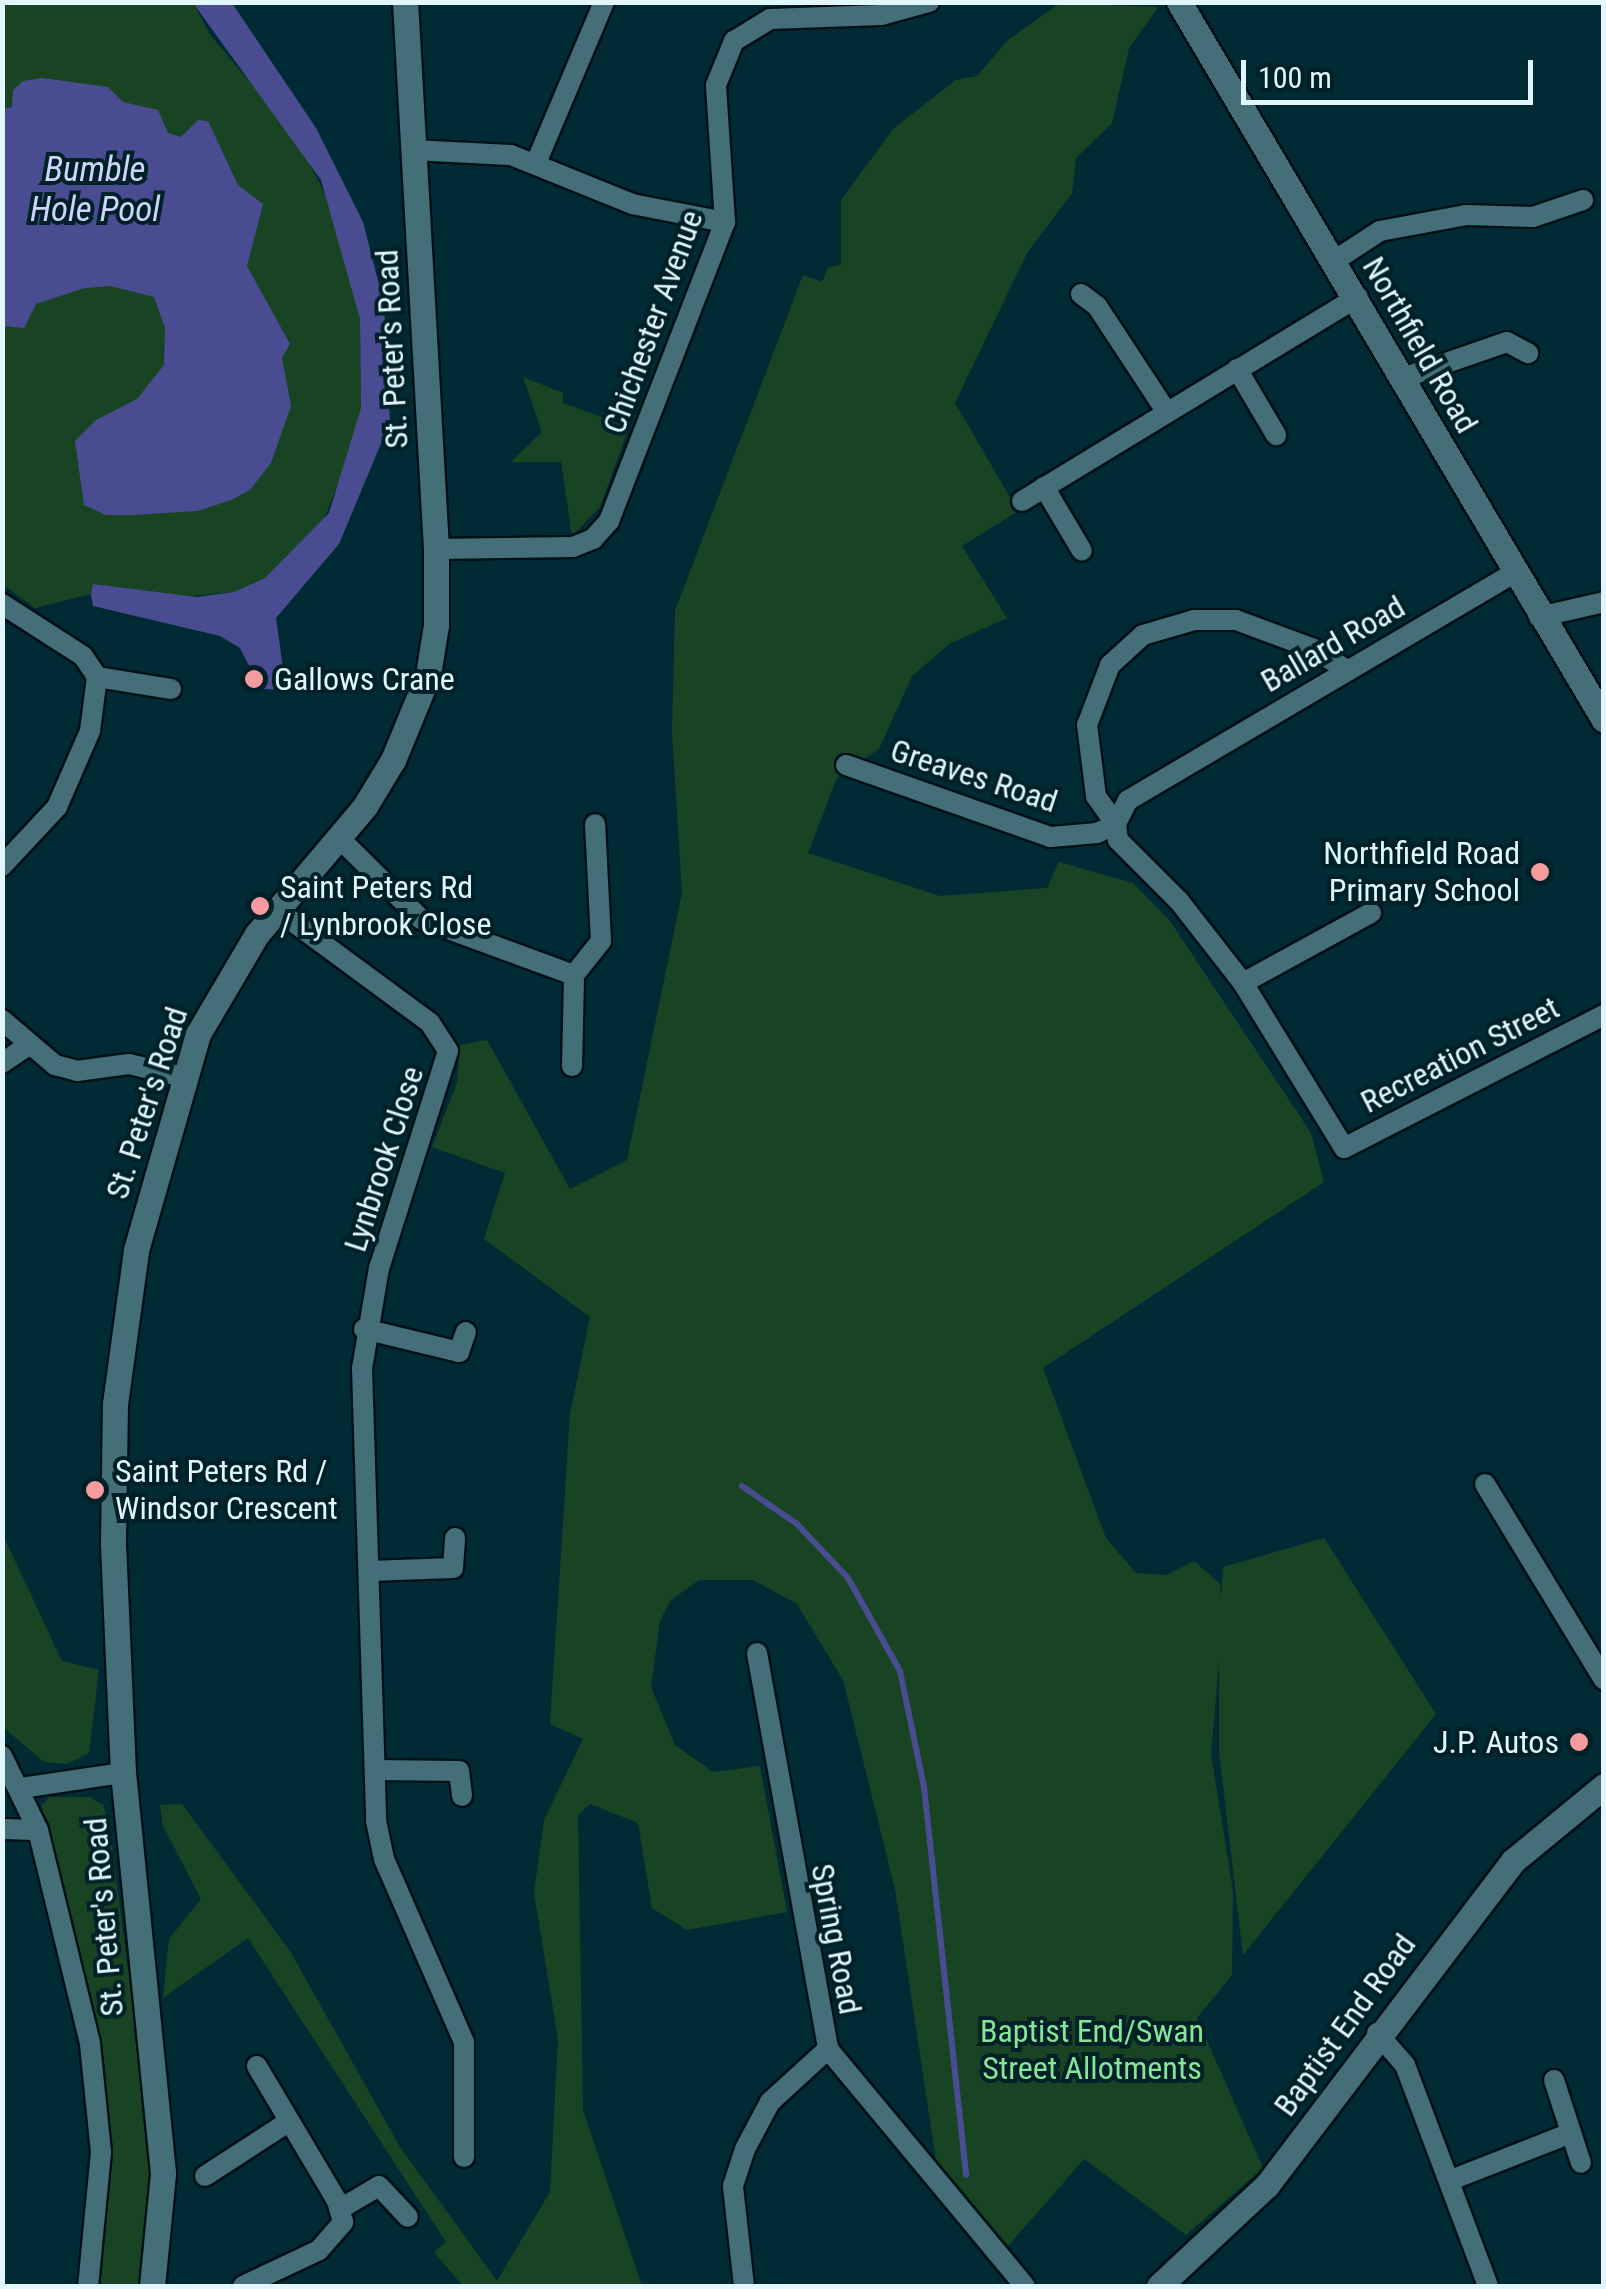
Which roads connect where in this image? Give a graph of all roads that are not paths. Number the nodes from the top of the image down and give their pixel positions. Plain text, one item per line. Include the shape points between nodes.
1 (404, 2) edge
2 (604, 2) edge
3 (928, 2) edge
4 (1179, 2) edge
5 (412, 150) junction
6 (536, 163) junction
7 (1583, 200) dead end
8 (725, 222) junction
9 (1334, 261) junction
10 (1081, 294) dead end
11 (1358, 297) junction
12 (1528, 354) dead end
13 (1237, 369) junction
14 (1400, 379) junction
15 (1166, 411) junction
16 (1276, 435) dead end
17 (1044, 487) junction
18 (1022, 501) dead end
19 (436, 550) junction
20 (1082, 552) dead end
21 (1514, 573) junction
22 (1604, 602) edge
23 (2, 604) edge
24 (1540, 617) junction
25 (1348, 671) junction
26 (97, 677) junction
27 (172, 689) dead end
28 (1604, 720) edge
29 (846, 765) dead end
30 (595, 824) dead end
31 (1116, 824) junction
32 (339, 838) junction
33 (2, 866) edge
34 (277, 910) junction
35 (1371, 913) dead end
36 (574, 975) junction
37 (1243, 984) junction
38 (1604, 1015) edge
39 (2, 1020) edge
40 (26, 1046) junction
41 (2, 1063) edge
42 (572, 1066) dead end
43 (182, 1077) junction
44 (364, 1329) junction
45 (466, 1332) dead end
46 (1485, 1484) dead end
47 (455, 1538) dead end
48 (369, 1571) junction
49 (757, 1653) dead end
50 (1604, 1680) edge
51 (2, 1756) edge
52 (376, 1770) junction
53 (124, 1774) junction
54 (21, 1788) junction
55 (1597, 1794) edge
56 (462, 1796) dead end
57 (2, 1829) edge
58 (38, 1830) junction
59 (1376, 2033) junction
60 (828, 2048) junction
61 (257, 2066) dead end
62 (1554, 2080) dead end
63 (288, 2122) junction
64 (1571, 2133) junction
65 (464, 2157) dead end
66 (1580, 2164) dead end
67 (205, 2176) dead end
68 (1451, 2180) junction
69 (340, 2210) junction
70 (408, 2217) dead end
71 (88, 2286) edge
72 (152, 2286) edge
73 (244, 2286) edge
74 (744, 2286) edge
75 (1026, 2286) edge
76 (1159, 2286) edge
77 (1488, 2286) edge

1 - 5 street, St. Peter's Road
2 - 6 street
3 - 8 street, Chichester Avenue via 881,15 770,20 734,42 716,85
4 - 9 street, Northfield Road
5 - 6 street via 475,148
5 - 19 street, St. Peter's Road
6 - 8 street via 632,204
7 - 9 street via 1533,216 1466,215 1380,231
8 - 19 street, Chichester Avenue via 627,484 594,539 573,547
9 - 11 street, Northfield Road
10 - 15 street via 1096,306
11 - 13 street
11 - 14 street, Northfield Road
12 - 14 street via 1507,342
13 - 15 street
13 - 16 street
14 - 21 street, Northfield Road
15 - 17 street
17 - 18 street
17 - 20 street
19 - 32 street, St. Peter's Road via 428,675 393,760
21 - 24 street, Northfield Road
21 - 25 street, Ballard Road
22 - 24 street
23 - 26 street via 83,656
24 - 28 street, Northfield Road
25 - 31 street, Ballard Road via 1128,800
25 - 31 street via 1314,649 1236,620 1194,620 1143,634 1110,665 1086,726 1096,796
26 - 27 street
26 - 33 street via 90,731 58,806
29 - 31 street, Greaves Road via 1051,837 1097,833
30 - 36 street via 601,942
31 - 37 street via 1118,840 1178,901
32 - 34 street, St. Peter's Road
32 - 36 street via 421,919
34 - 43 street, St. Peter's Road via 227,976
34 - 44 street, Lynbrook Close via 446,1041 447,1064
35 - 37 street
36 - 42 street
37 - 38 street, Recreation Street via 1344,1148
39 - 40 street
40 - 41 street
40 - 43 street via 77,1071 128,1064
43 - 53 street, St. Peter's Road via 136,1250 115,1404 113,1544
44 - 45 street via 459,1352
44 - 48 street, Lynbrook Close
46 - 50 street
47 - 48 street via 454,1568
48 - 52 street, Lynbrook Close
49 - 60 street, Spring Road
51 - 54 street
52 - 56 street via 458,1771
52 - 65 street, Lynbrook Close via 384,1859 464,2042
53 - 54 street
53 - 72 street, St. Peter's Road via 163,2172
54 - 58 street
55 - 59 street, Baptist End Road via 1513,1860
57 - 58 street
58 - 71 street via 90,2044 96,2098 101,2152
59 - 68 street via 1405,2065
59 - 76 street, Baptist End Road via 1267,2185
60 - 74 street via 770,2102 744,2149 733,2186
60 - 75 street, Spring Road
61 - 63 street
62 - 64 street
63 - 67 street
63 - 69 street
64 - 66 street
64 - 68 street
68 - 77 street
69 - 70 street via 379,2186
69 - 73 street via 343,2222 319,2250

